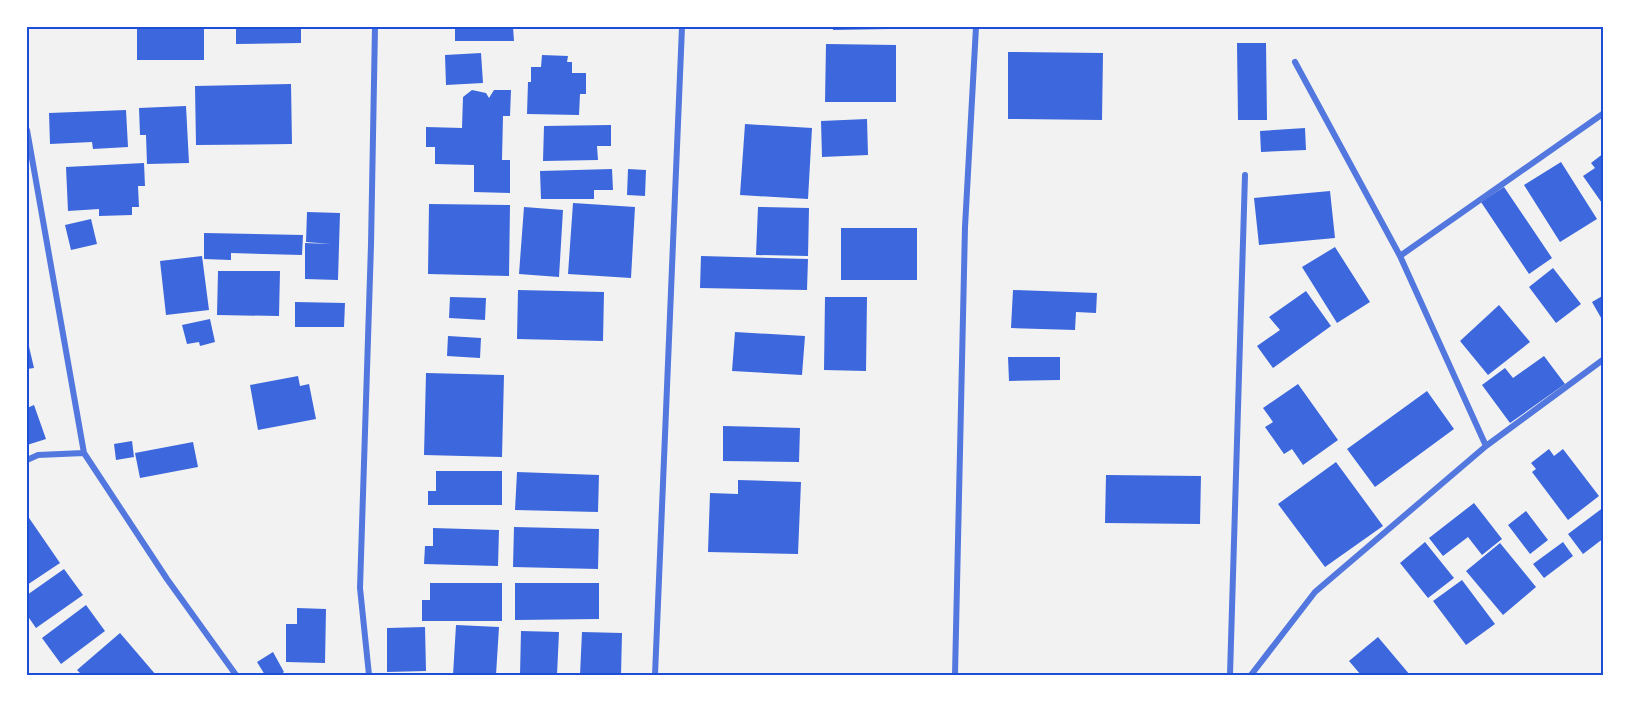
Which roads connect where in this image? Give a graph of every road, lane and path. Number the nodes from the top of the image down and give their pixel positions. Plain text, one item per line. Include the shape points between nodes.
1 (375, 27) edge
2 (682, 27) edge
3 (976, 27) edge
4 (1295, 62) dead end
5 (1604, 113) edge
6 (27, 130) edge
7 (1245, 175) dead end
8 (1401, 256) junction
9 (1604, 359) edge
10 (1486, 446) junction
11 (84, 453) junction
12 (27, 460) edge
13 (236, 675) edge
14 (369, 675) edge
15 (655, 675) edge
16 (955, 675) edge
17 (1230, 675) edge
18 (1251, 675) edge

1 - 14 street via 360,588
2 - 15 street
3 - 16 street via 966,227
4 - 8 street
5 - 8 street
6 - 11 street
7 - 17 street
8 - 10 street
9 - 10 street
10 - 18 street via 1315,592
11 - 12 street via 38,455
11 - 13 street

